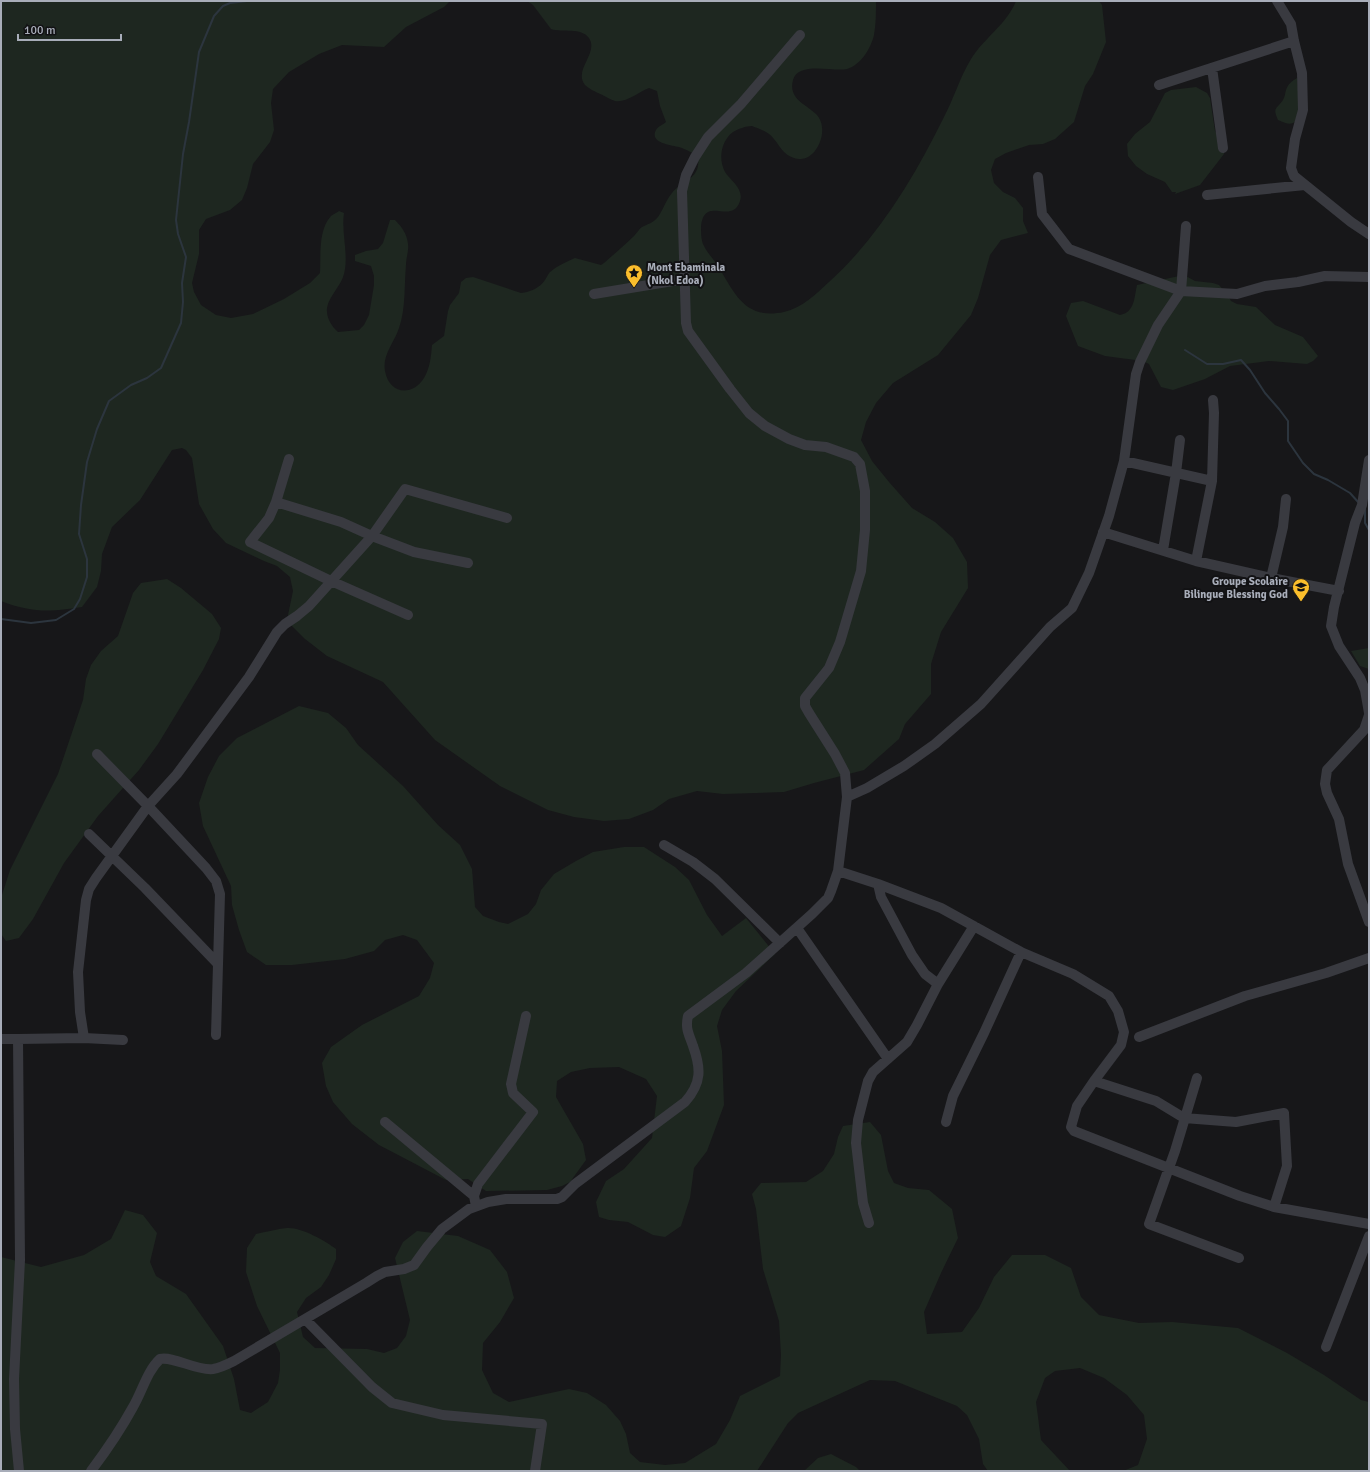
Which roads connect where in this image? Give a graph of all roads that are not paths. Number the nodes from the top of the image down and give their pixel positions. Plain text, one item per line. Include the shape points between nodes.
1 (1278, 1) edge
2 (800, 35) dead end
3 (1294, 41) junction
4 (1212, 68) junction
5 (1159, 85) dead end
6 (1223, 148) dead end
7 (1038, 177) dead end
8 (1305, 185) junction
9 (1207, 195) dead end
10 (1186, 226) dead end
11 (1369, 234) edge
12 (1369, 276) edge
13 (685, 279) junction
14 (1181, 291) junction
15 (594, 294) dead end
16 (1213, 400) dead end
17 (1180, 440) dead end
18 (289, 459) dead end
19 (1124, 461) junction
20 (1369, 461) edge
21 (1176, 473) junction
22 (1212, 481) junction
23 (1286, 499) dead end
24 (276, 502) junction
25 (507, 518) dead end
26 (1103, 532) junction
27 (372, 536) junction
28 (1163, 550) junction
29 (1196, 561) junction
30 (468, 563) dead end
31 (1271, 578) junction
32 (331, 581) junction
33 (1339, 591) junction
34 (408, 614) dead end
35 (1369, 714) edge
36 (97, 754) dead end
37 (846, 797) junction
38 (148, 806) junction
39 (89, 834) dead end
40 (664, 845) dead end
41 (112, 855) junction
42 (838, 871) junction
43 (878, 884) junction
44 (1369, 922) edge
45 (974, 926) junction
46 (797, 928) junction
47 (780, 943) junction
48 (1021, 952) junction
49 (1369, 958) edge
50 (218, 964) junction
51 (938, 984) junction
52 (526, 1016) dead end
53 (216, 1035) dead end
54 (1139, 1037) dead end
55 (1, 1038) edge
56 (84, 1038) junction
57 (18, 1040) junction
58 (123, 1040) dead end
59 (888, 1060) junction
60 (1197, 1078) dead end
61 (1094, 1081) junction
62 (1184, 1118) junction
63 (385, 1122) dead end
64 (946, 1122) dead end
65 (1169, 1168) junction
66 (475, 1201) junction
67 (1274, 1207) junction
68 (869, 1223) dead end
69 (1369, 1224) edge
70 (1369, 1236) edge
71 (1239, 1258) dead end
72 (304, 1319) junction
73 (1326, 1347) dead end
74 (19, 1471) edge
75 (91, 1471) edge
76 (534, 1471) edge

1 - 3 street via 1292,24
2 - 13 street via 741,104 708,137 686,175 682,191
3 - 4 street
3 - 8 street via 1304,91 1303,110 1295,138 1291,168 1294,176
4 - 5 street
4 - 6 street
7 - 14 street via 1042,214 1070,249
8 - 9 street
8 - 11 street
10 - 14 street
12 - 14 street via 1326,276 1265,286 1237,294
13 - 15 street
13 - 37 street via 688,331 749,413 765,426 789,439 805,445 826,447 854,457 860,464 866,492 861,571 840,642 829,668 805,698 805,706 845,773
14 - 19 street via 1158,325 1140,362 1136,374
16 - 22 street
17 - 21 street
18 - 24 street
19 - 21 street
19 - 26 street
20 - 33 street via 1362,505
21 - 22 street
21 - 28 street
22 - 29 street
23 - 31 street via 1284,521
24 - 27 street via 341,522
24 - 32 street via 269,518 250,542
25 - 27 street via 406,489
26 - 28 street
26 - 37 street via 1089,573 1072,608 1050,627 981,704 904,766
27 - 30 street via 414,552
27 - 32 street
28 - 29 street
29 - 31 street
31 - 33 street
32 - 34 street
32 - 38 street via 309,606 277,632 249,677 182,768
33 - 35 street via 1331,626 1339,646 1360,678
35 - 44 street via 1364,730 1327,770 1324,784 1340,819 1348,864
36 - 38 street
37 - 42 street
38 - 41 street
38 - 50 street via 216,881 220,894
39 - 41 street
40 - 47 street via 715,879
41 - 50 street
41 - 56 street via 89,890 84,911 78,972
42 - 43 street
42 - 46 street via 828,898
43 - 45 street via 941,908
43 - 51 street via 881,897 912,956 925,974
45 - 48 street
45 - 51 street
46 - 47 street
46 - 59 street
47 - 66 street via 746,973 688,1016 687,1032 700,1072 690,1096 684,1102 557,1199
48 - 61 street via 1096,986 1109,996 1118,1011 1124,1032 1121,1045
48 - 64 street via 953,1096
49 - 54 street via 1245,996
50 - 53 street
51 - 59 street via 907,1042
52 - 66 street via 512,1084 513,1093 533,1112 478,1184
55 - 57 street
56 - 57 street
56 - 58 street
57 - 74 street via 20,1260 14,1379
59 - 68 street via 873,1072 868,1080 858,1120 857,1161 863,1203
60 - 62 street
61 - 62 street via 1156,1101
61 - 65 street via 1077,1106 1071,1127 1074,1131
62 - 65 street
62 - 67 street via 1236,1122 1284,1113 1287,1166
63 - 66 street
65 - 67 street
65 - 71 street via 1149,1224
66 - 72 street via 469,1209 442,1229 414,1265 385,1272
67 - 69 street
70 - 73 street
72 - 75 street via 234,1361 213,1369 198,1368 168,1358 160,1359 133,1407
72 - 76 street via 372,1387 392,1403 443,1415 542,1424

